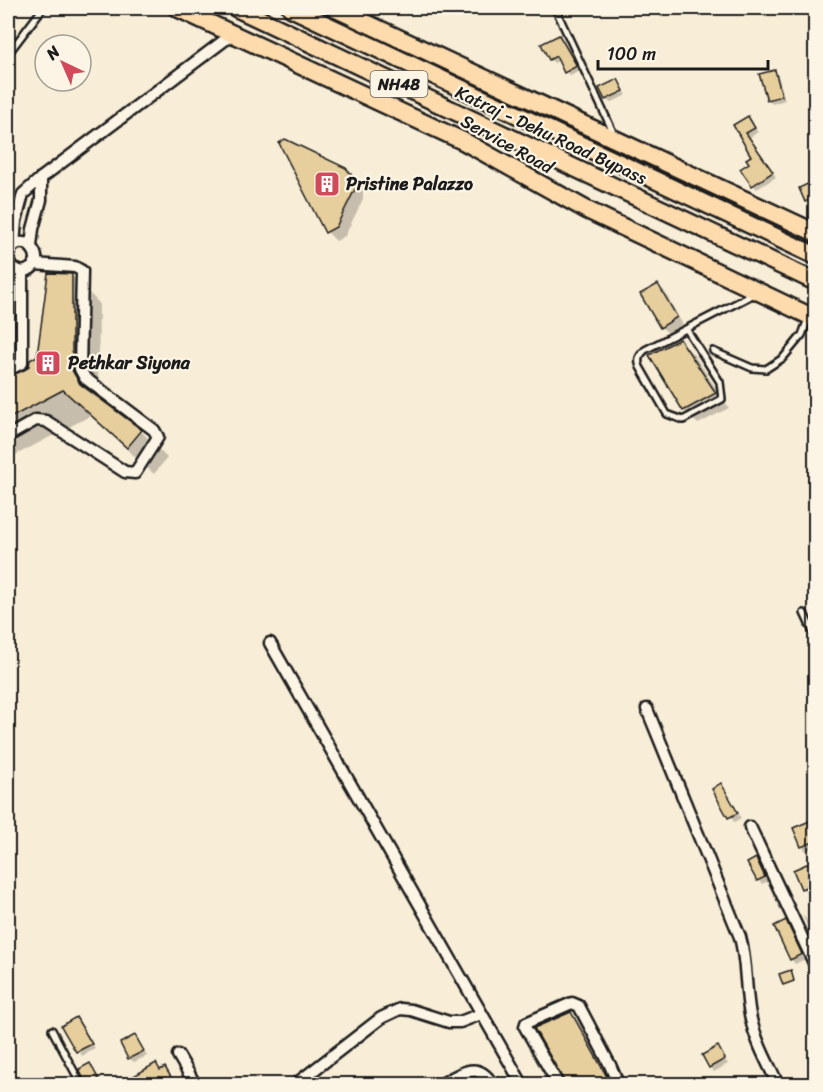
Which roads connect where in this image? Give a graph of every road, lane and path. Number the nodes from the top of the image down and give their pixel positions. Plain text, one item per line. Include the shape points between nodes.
1 (43, 8) edge
2 (177, 8) edge
3 (236, 8) edge
4 (291, 8) edge
5 (334, 8) edge
6 (555, 8) edge
7 (234, 33) junction
8 (8, 54) edge
9 (617, 141) junction
10 (40, 178) junction
11 (816, 233) edge
12 (31, 246) junction
13 (816, 256) edge
14 (9, 258) edge
15 (34, 264) junction
16 (22, 272) junction
17 (816, 282) edge
18 (758, 292) junction
19 (812, 318) edge
20 (687, 330) junction
21 (713, 351) dead end
22 (8, 370) edge
23 (8, 436) edge
24 (804, 613) dead end
25 (816, 639) edge
26 (270, 643) dead end
27 (646, 709) dead end
28 (750, 827) dead end
29 (816, 966) edge
30 (482, 1014) junction
31 (52, 1030) dead end
32 (178, 1055) dead end
33 (81, 1084) edge
34 (195, 1084) edge
35 (296, 1084) edge
36 (442, 1084) edge
37 (492, 1084) edge
38 (522, 1084) edge
39 (558, 1084) edge
40 (618, 1084) edge
41 (778, 1084) edge

1 - 8 lane
2 - 7 main road, Service Road
3 - 17 main road, Katraj - Dehu Road Bypass / NH48
4 - 13 main road, Katraj - Dehu Road Bypass / NH48
5 - 9 main road
6 - 9 lane
7 - 10 street
7 - 18 main road, Service Road via 465,142 587,210
9 - 11 main road
10 - 12 street via 41,200
10 - 14 street via 23,195
12 - 14 street via 22,243
12 - 15 street via 36,254
14 - 16 street via 17,272
15 - 16 street
15 - 23 street via 82,271 80,369 85,378 158,437 135,473 125,472 46,421 36,420
16 - 22 street via 22,363
18 - 19 main road, Service Road
18 - 20 lane
19 - 21 lane via 783,358 766,369 752,368
20 - 20 lane via 645,350 638,362 667,414 683,420 722,399 720,382
24 - 25 lane
26 - 30 street
27 - 41 street via 740,937 750,1015 758,1043
28 - 29 street
30 - 35 street via 449,1022 400,1009 381,1018
30 - 38 street
31 - 33 lane
32 - 34 street
36 - 37 street via 476,1070 483,1072
39 - 40 street via 525,1026 572,1003 579,1006

